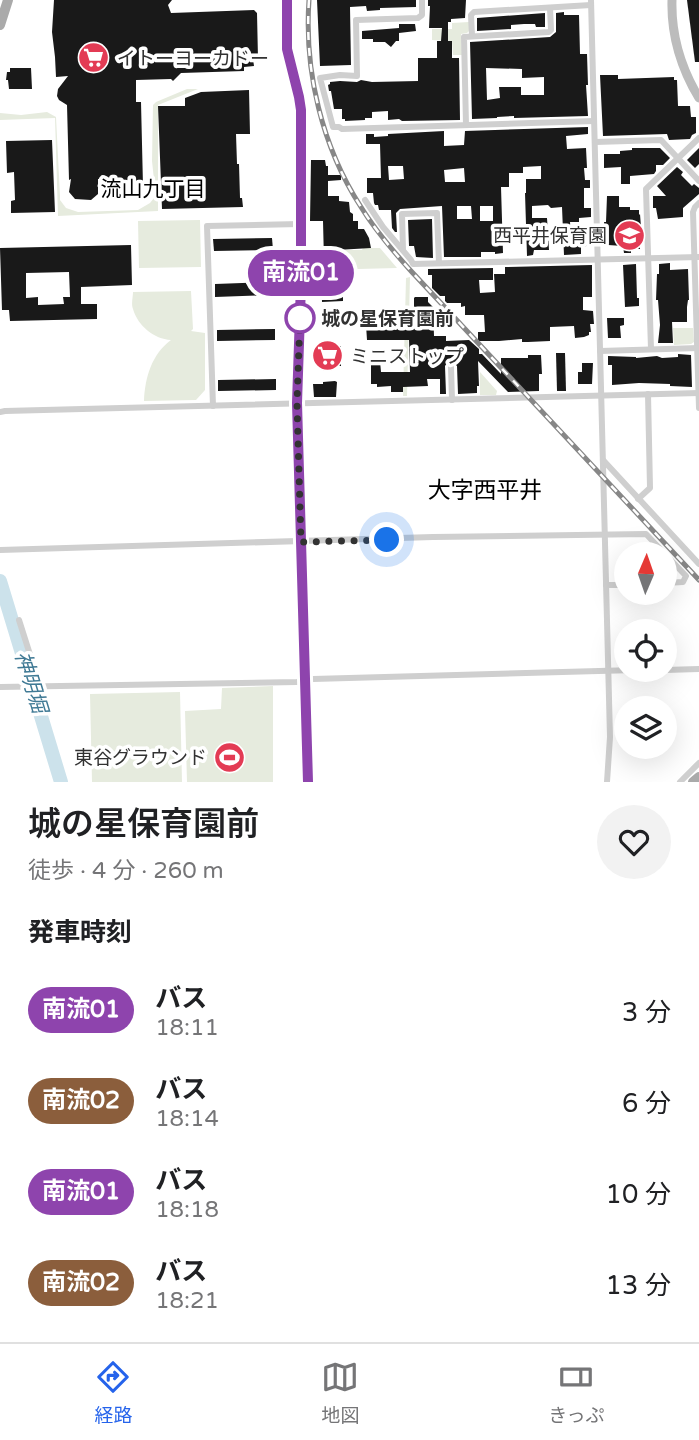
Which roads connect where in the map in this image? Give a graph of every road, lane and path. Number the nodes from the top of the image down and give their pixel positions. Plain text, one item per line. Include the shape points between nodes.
1 (8, 0) edge
2 (287, 0) edge
3 (422, 0) edge
4 (672, 0) edge
5 (591, 3) edge
6 (550, 8) junction
7 (0, 25) edge
8 (472, 36) junction
9 (699, 98) edge
10 (594, 121) junction
11 (466, 125) junction
12 (699, 138) edge
13 (595, 142) junction
14 (678, 159) junction
15 (699, 181) edge
16 (365, 200) dead end
17 (699, 203) edge
18 (300, 224) junction
19 (403, 250) junction
20 (649, 257) junction
21 (696, 257) edge
22 (599, 259) junction
23 (439, 263) junction
24 (697, 304) edge
25 (698, 348) edge
26 (651, 349) junction
27 (600, 351) junction
28 (451, 367) dead end
29 (699, 393) edge
30 (648, 394) junction
31 (602, 395) junction
32 (452, 400) junction
33 (297, 403) junction
34 (213, 406) junction
35 (699, 408) edge
36 (0, 412) edge
37 (603, 460) junction
38 (638, 499) junction
39 (606, 534) junction
40 (301, 542) junction
41 (654, 542) edge
42 (0, 550) edge
43 (699, 565) edge
44 (677, 567) edge
45 (677, 582) edge
46 (606, 586) junction
47 (614, 586) edge
48 (19, 620) dead end
49 (699, 669) edge
50 (677, 670) edge
51 (608, 671) junction
52 (614, 671) edge
53 (306, 681) junction
54 (38, 686) junction
55 (0, 687) edge
56 (699, 764) edge
57 (699, 776) edge
58 (308, 782) edge
59 (607, 782) edge
60 (680, 782) edge
61 (693, 782) edge

1 - 7 main road
2 - 18 street via 287,49 301,110
3 - 11 street via 418,19 356,20 357,76 320,78 333,127
4 - 9 street via 678,51
5 - 6 street
5 - 10 street
6 - 8 street via 474,12
6 - 8 street via 549,32
8 - 11 street via 464,37
10 - 11 street
10 - 13 street
12 - 14 street
13 - 14 street via 661,140
13 - 22 street
14 - 15 street
14 - 20 street via 646,189
16 - 19 street
17 - 21 street via 693,212
18 - 33 street
18 - 34 street via 207,226
19 - 23 street via 412,264
19 - 23 street via 402,214 437,213
20 - 21 street
20 - 22 street
20 - 26 street
21 - 24 street
22 - 23 street
22 - 27 street
24 - 25 street
25 - 26 street
25 - 29 street
26 - 27 street
27 - 31 street
28 - 32 street
29 - 30 street
29 - 35 street
30 - 31 street
30 - 38 street via 650,488
31 - 32 street
31 - 37 street
32 - 33 street
33 - 34 street
33 - 40 street
34 - 36 street
37 - 38 street
37 - 39 street
38 - 43 street
39 - 40 street
39 - 41 street via 646,534
39 - 46 street
40 - 42 street
40 - 53 street
44 - 45 street via 686,576
46 - 47 street
46 - 51 street
48 - 54 street
49 - 50 street
51 - 52 street
51 - 53 street
51 - 59 street via 611,737
53 - 54 street
53 - 58 street
54 - 55 street
56 - 60 street
57 - 61 main road

